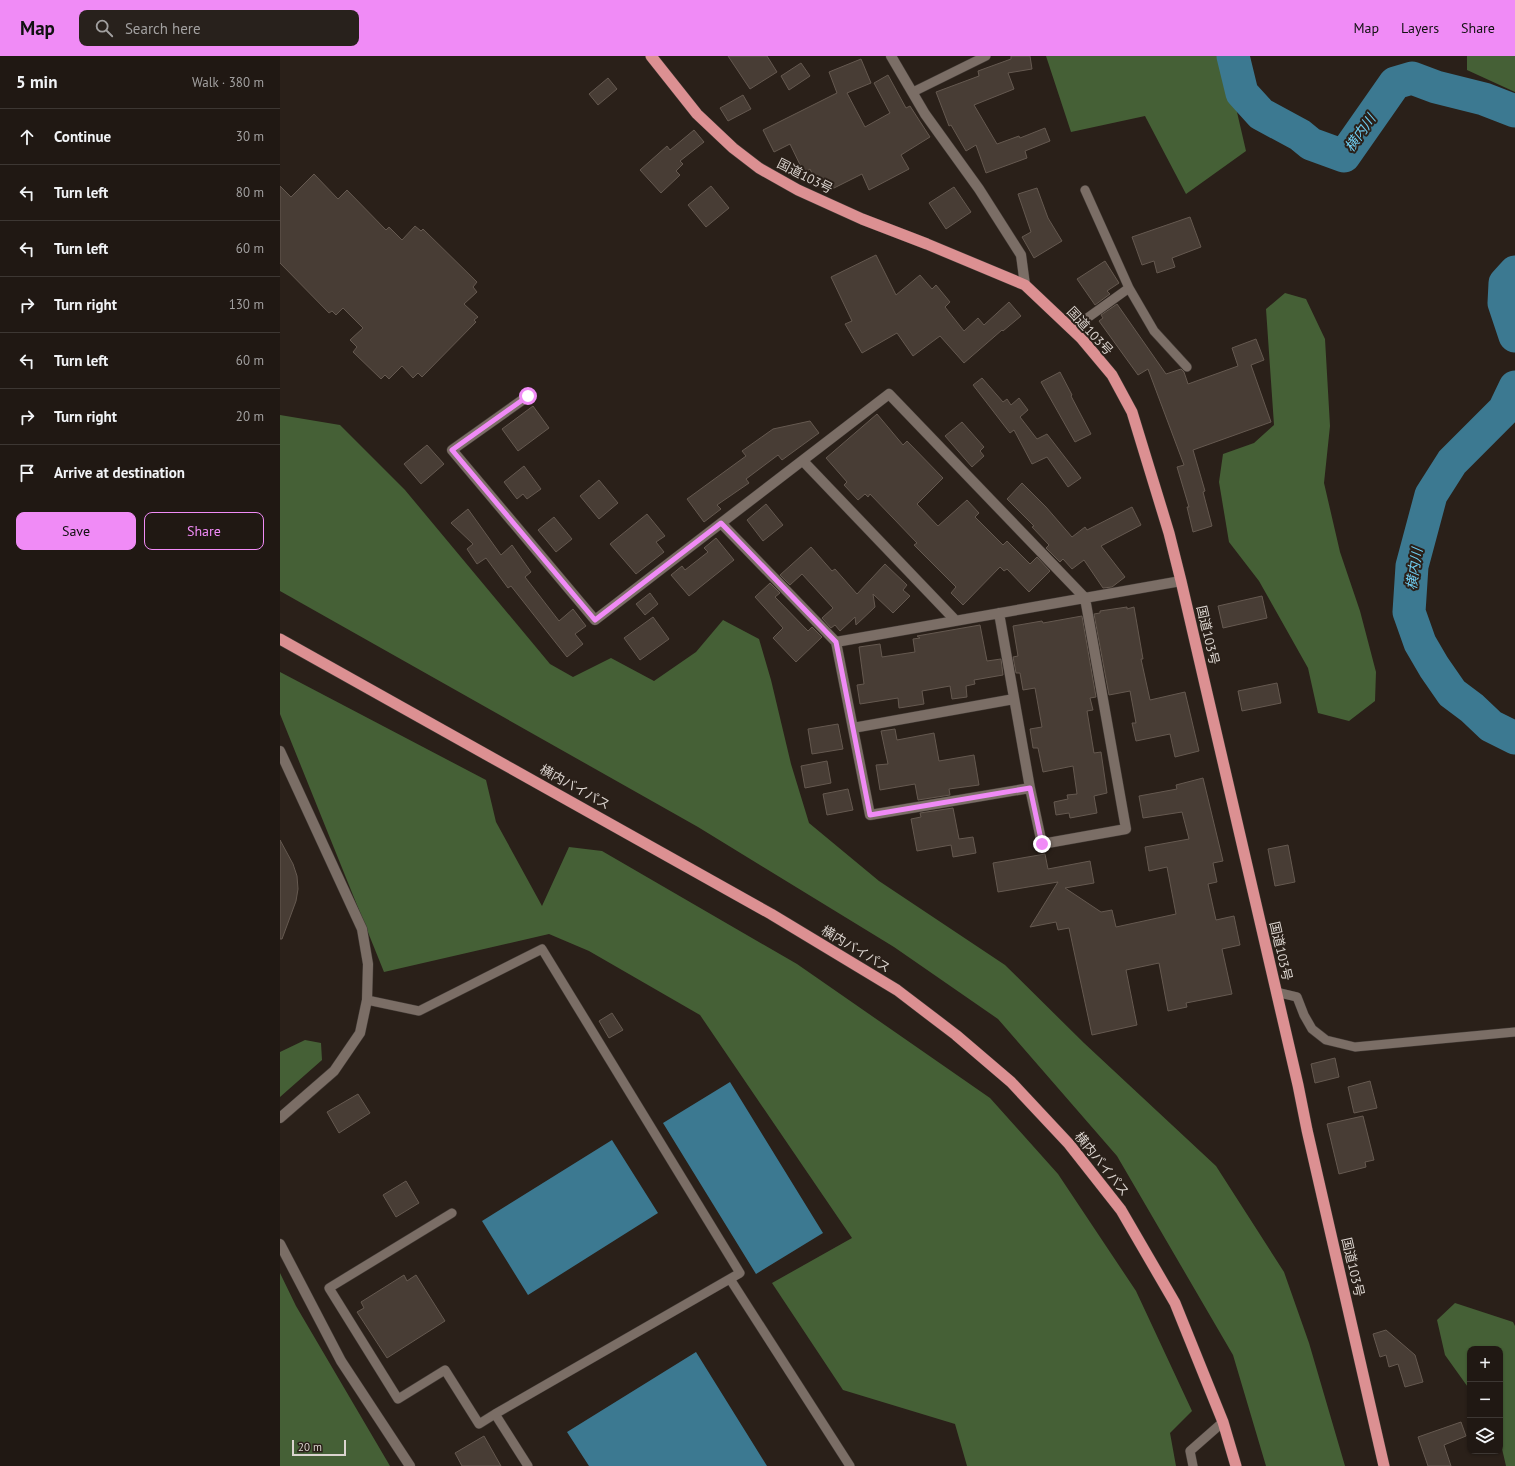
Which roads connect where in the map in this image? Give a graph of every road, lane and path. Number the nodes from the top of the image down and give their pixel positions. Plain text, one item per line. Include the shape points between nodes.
1 (651, 56) edge
2 (892, 56) edge
3 (986, 56) edge
4 (913, 92) junction
5 (1085, 190) dead end
6 (1024, 285) junction
7 (1130, 288) junction
8 (1072, 329) junction
9 (1187, 367) dead end
10 (528, 396) dead end
11 (803, 461) junction
12 (721, 523) junction
13 (1181, 581) junction
14 (1085, 598) junction
15 (999, 613) junction
16 (956, 621) junction
17 (280, 639) edge
18 (836, 642) junction
19 (1014, 699) junction
20 (853, 728) junction
21 (280, 751) edge
22 (1030, 788) junction
23 (1276, 992) junction
24 (367, 1000) junction
25 (1515, 1032) edge
26 (280, 1118) edge
27 (452, 1213) dead end
28 (280, 1244) edge
29 (730, 1279) junction
30 (495, 1414) junction
31 (1223, 1422) junction
32 (410, 1466) edge
33 (528, 1466) edge
34 (850, 1466) edge
35 (1193, 1466) edge
36 (1236, 1466) edge
37 (1384, 1466) edge

1 - 6 highway, 国道103号 via 697,114 759,168 798,190 862,219
2 - 4 street
3 - 4 lane
4 - 6 street via 925,114 979,189 1021,255
5 - 7 lane
6 - 8 highway, 国道103号
7 - 8 lane
7 - 9 lane via 1154,331
8 - 13 highway, 国道103号 via 1112,375 1132,412
10 - 12 street via 452,450 595,620
11 - 12 street
11 - 14 street via 889,394
11 - 16 street
12 - 18 street
13 - 14 street
13 - 23 highway, 国道103号
14 - 15 street
14 - 22 street via 1126,829 1042,844
15 - 16 street
15 - 19 street
16 - 18 street
17 - 31 highway, 横内バイパス via 771,914 897,990 956,1035 1010,1082 1069,1144 1121,1210 1175,1304
18 - 20 street
19 - 20 street
19 - 22 street
20 - 22 street via 870,815
21 - 24 street via 362,929 368,964
23 - 25 lane via 1297,997 1312,1029 1326,1040 1355,1047
23 - 37 highway, 国道103号
24 - 26 street via 360,1033 334,1071
24 - 29 lane via 419,1011 542,949 740,1273
27 - 30 lane via 329,1288 398,1399 445,1370 478,1424
28 - 32 street via 341,1361
29 - 30 lane
29 - 34 lane
30 - 33 lane
31 - 35 lane via 1190,1451
31 - 36 highway, 横内バイパス

